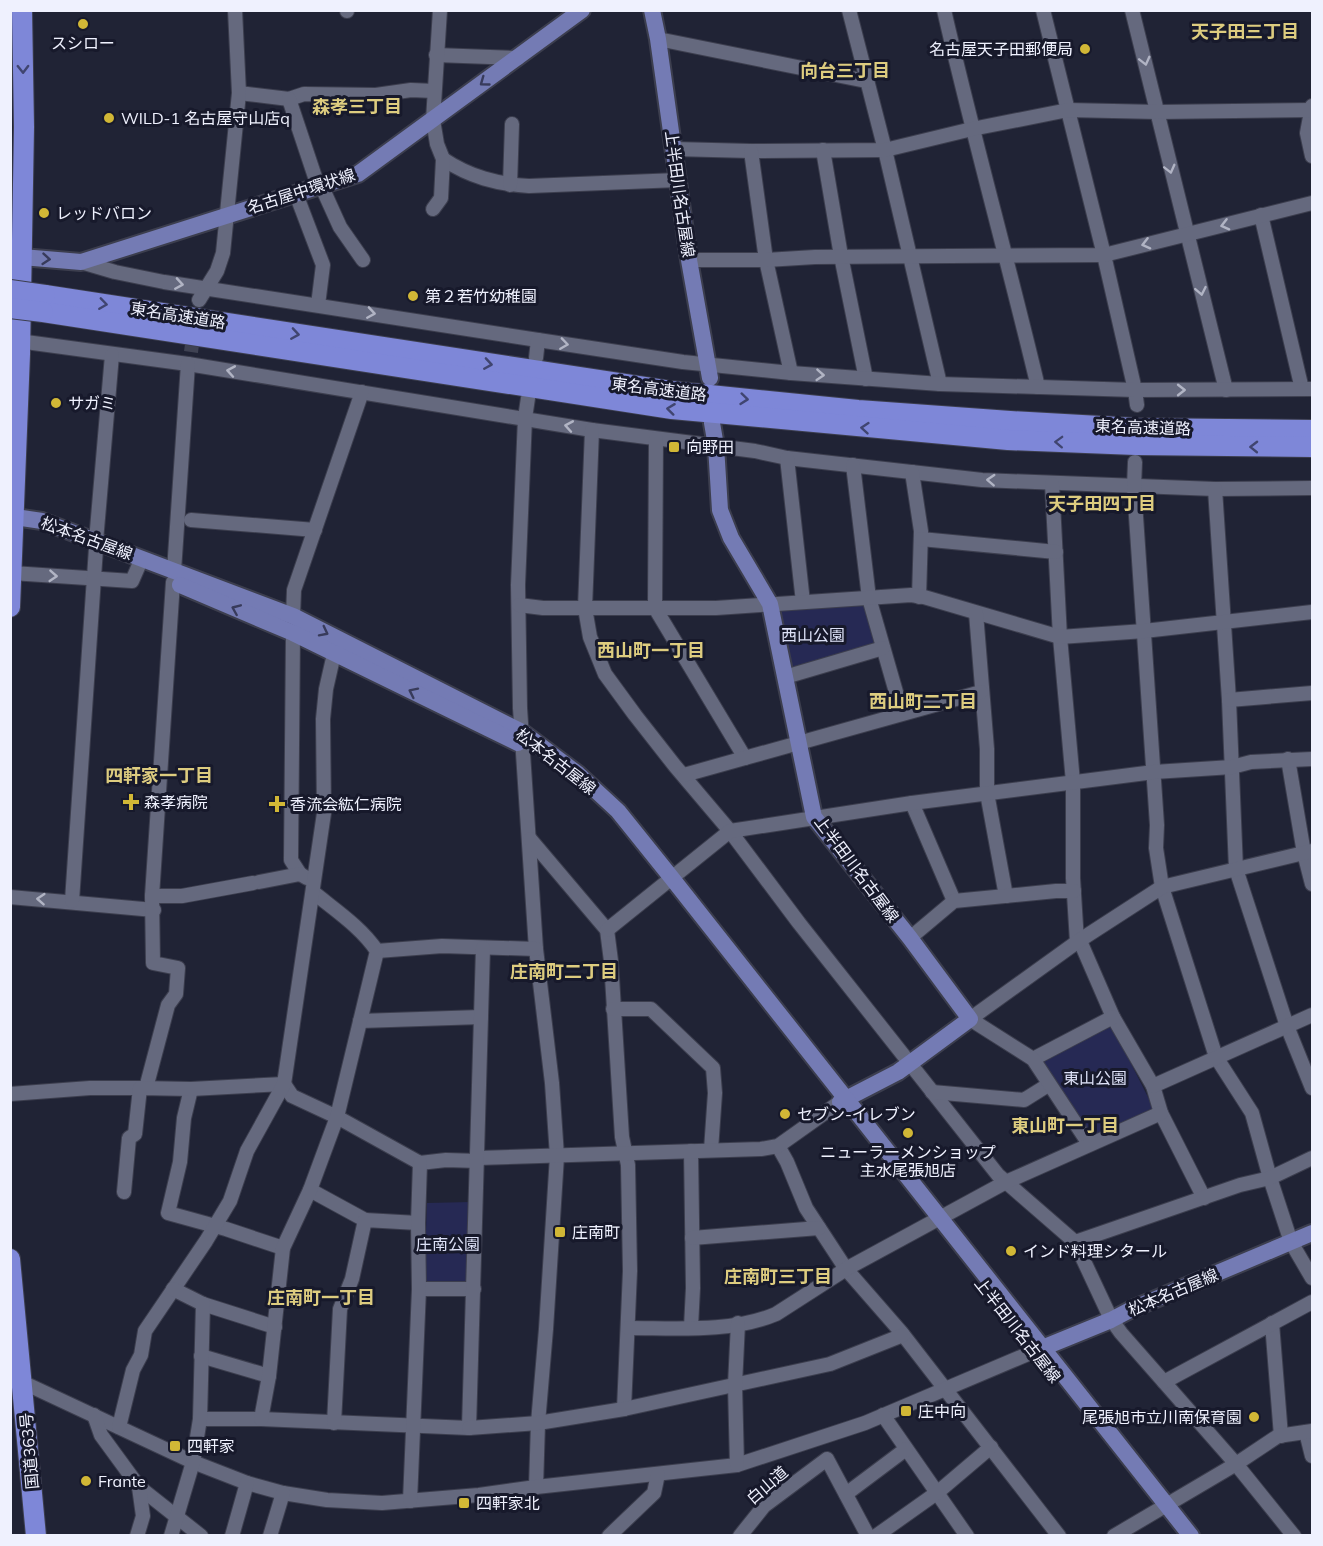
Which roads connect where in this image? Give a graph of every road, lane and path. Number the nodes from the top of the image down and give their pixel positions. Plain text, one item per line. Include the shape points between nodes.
1 (22, 10) edge
2 (235, 10) edge
3 (440, 10) edge
4 (582, 10) edge
5 (652, 10) edge
6 (849, 10) edge
7 (944, 10) edge
8 (1043, 10) edge
9 (1132, 10) edge
10 (658, 39) junction
11 (436, 55) junction
12 (518, 58) junction
13 (866, 81) junction
14 (434, 91) junction
15 (239, 93) junction
16 (289, 99) junction
17 (1312, 109) edge
18 (1068, 110) junction
19 (1158, 112) junction
20 (433, 120) junction
21 (512, 124) dead end
22 (972, 129) junction
23 (674, 149) junction
24 (823, 150) junction
25 (885, 150) junction
26 (752, 151) junction
27 (1312, 156) edge
28 (443, 159) junction
29 (678, 180) junction
30 (510, 185) junction
31 (320, 186) junction
32 (296, 194) junction
33 (1312, 203) edge
34 (433, 209) dead end
35 (227, 215) junction
36 (1262, 215) junction
37 (1188, 234) junction
38 (1104, 255) junction
39 (16, 256) edge
40 (841, 256) junction
41 (908, 256) junction
42 (1007, 256) junction
43 (363, 260) dead end
44 (689, 260) junction
45 (766, 260) junction
46 (81, 262) junction
47 (10, 290) edge
48 (202, 294) junction
49 (44, 303) junction
50 (318, 304) junction
51 (10, 308) edge
52 (16, 340) edge
53 (538, 340) junction
54 (112, 355) junction
55 (536, 358) dead end
56 (189, 360) junction
57 (709, 371) junction
58 (791, 373) junction
59 (866, 379) junction
60 (940, 384) junction
61 (1038, 387) junction
62 (1307, 389) edge
63 (1135, 390) junction
64 (1226, 390) junction
65 (362, 392) junction
66 (528, 398) dead end
67 (1137, 405) dead end
68 (525, 418) junction
69 (712, 423) dead end
70 (592, 430) junction
71 (1312, 430) edge
72 (656, 439) junction
73 (716, 446) junction
74 (1312, 447) edge
75 (788, 458) junction
76 (1135, 462) dead end
77 (854, 465) junction
78 (912, 472) junction
79 (1052, 484) junction
80 (1134, 487) junction
81 (1312, 488) edge
82 (1215, 489) junction
83 (13, 516) edge
84 (191, 520) dead end
85 (315, 530) junction
86 (921, 539) junction
87 (96, 545) junction
88 (1056, 552) junction
89 (139, 565) junction
90 (12, 573) edge
91 (174, 576) junction
92 (94, 578) junction
93 (920, 597) junction
94 (868, 598) junction
95 (803, 603) junction
96 (770, 604) junction
97 (519, 605) junction
98 (10, 607) edge
99 (585, 608) junction
100 (655, 608) junction
101 (1312, 612) edge
102 (976, 613) junction
103 (293, 616) junction
104 (1223, 623) junction
105 (1144, 631) junction
106 (293, 633) junction
107 (1060, 637) junction
108 (883, 648) junction
109 (334, 654) junction
110 (785, 677) junction
111 (981, 692) junction
112 (1312, 693) edge
113 (1229, 700) junction
114 (902, 713) junction
115 (522, 738) junction
116 (800, 743) junction
117 (745, 758) junction
118 (1288, 759) junction
119 (1312, 759) edge
120 (1232, 767) junction
121 (1154, 772) junction
122 (684, 775) junction
123 (1074, 782) junction
124 (987, 793) junction
125 (912, 803) junction
126 (814, 817) junction
127 (730, 831) junction
128 (530, 838) junction
129 (1308, 852) edge
130 (1236, 869) junction
131 (300, 874) junction
132 (669, 879) junction
133 (1312, 884) edge
134 (313, 887) junction
135 (1162, 888) junction
136 (1074, 891) junction
137 (152, 896) junction
138 (1006, 896) junction
139 (10, 897) edge
140 (72, 901) junction
141 (954, 902) junction
142 (154, 910) junction
143 (607, 930) junction
144 (910, 938) junction
145 (1078, 942) junction
146 (483, 948) junction
147 (536, 949) junction
148 (377, 951) junction
149 (613, 1009) junction
150 (1312, 1015) edge
151 (482, 1017) junction
152 (1113, 1017) junction
153 (970, 1019) junction
154 (360, 1021) junction
155 (1287, 1026) junction
156 (1216, 1057) junction
157 (1032, 1059) junction
158 (910, 1063) junction
159 (284, 1084) junction
160 (1048, 1085) junction
161 (1153, 1086) junction
162 (143, 1088) junction
163 (1312, 1088) edge
164 (191, 1089) junction
165 (932, 1092) junction
166 (10, 1094) edge
167 (843, 1100) junction
168 (1161, 1113) junction
169 (337, 1117) junction
170 (1089, 1144) junction
171 (778, 1146) junction
172 (711, 1150) junction
173 (691, 1151) junction
174 (626, 1153) junction
175 (557, 1156) junction
176 (1312, 1158) edge
177 (478, 1159) junction
178 (420, 1162) junction
179 (1270, 1178) junction
180 (1006, 1182) junction
181 (310, 1190) junction
182 (124, 1192) dead end
183 (1204, 1198) junction
184 (365, 1220) junction
185 (938, 1220) junction
186 (418, 1223) junction
187 (214, 1227) junction
188 (819, 1228) junction
189 (1312, 1233) edge
190 (692, 1238) junction
191 (1075, 1242) junction
192 (1291, 1242) junction
193 (283, 1248) junction
194 (10, 1259) edge
195 (846, 1269) junction
196 (1312, 1278) edge
197 (173, 1289) junction
198 (419, 1289) junction
199 (474, 1289) junction
200 (1312, 1302) edge
201 (203, 1304) junction
202 (1112, 1319) junction
203 (738, 1323) junction
204 (1272, 1323) junction
205 (275, 1327) junction
206 (692, 1327) junction
207 (628, 1328) junction
208 (903, 1335) junction
209 (1039, 1349) junction
210 (201, 1356) junction
211 (269, 1376) junction
212 (1164, 1382) junction
213 (14, 1384) edge
214 (735, 1385) junction
215 (945, 1388) junction
216 (624, 1409) junction
217 (94, 1415) junction
218 (882, 1415) junction
219 (200, 1419) junction
220 (261, 1419) junction
221 (334, 1423) junction
222 (538, 1423) junction
223 (412, 1426) junction
224 (119, 1427) junction
225 (469, 1428) junction
226 (1309, 1431) edge
227 (1281, 1436) junction
228 (816, 1439) junction
229 (991, 1447) junction
230 (906, 1449) junction
231 (1312, 1456) edge
232 (193, 1462) junction
233 (820, 1463) junction
234 (1236, 1464) junction
235 (737, 1465) junction
236 (658, 1474) junction
237 (247, 1483) junction
238 (139, 1487) junction
239 (536, 1487) junction
240 (938, 1492) junction
241 (283, 1493) junction
242 (846, 1494) junction
243 (410, 1501) junction
244 (1163, 1508) junction
245 (177, 1515) junction
246 (26, 1536) edge
247 (36, 1536) edge
248 (137, 1536) edge
249 (171, 1536) edge
250 (201, 1536) edge
251 (232, 1536) edge
252 (270, 1536) edge
253 (609, 1536) edge
254 (740, 1536) edge
255 (868, 1536) edge
256 (876, 1536) edge
257 (968, 1536) edge
258 (1059, 1536) edge
259 (1114, 1536) edge
260 (1179, 1536) edge
261 (1191, 1536) edge
262 (1293, 1536) edge

1 -> 39 highway via 24,127
2 - 15 street
3 - 11 street
4 - 12 main road, 名古屋中環状線
5 - 10 main road, 上半田川名古屋線
6 - 13 street
7 - 22 street
8 - 18 street
9 -> 19 street
10 - 13 street
10 - 23 main road, 上半田川名古屋線
11 - 12 street
11 - 14 street
12 -> 20 main road, 名古屋中環状線
13 - 25 street
14 - 16 street via 304,94
14 - 20 street
15 - 16 street
15 - 35 street
16 - 31 street
17 - 19 street
17 - 27 street via 1307,133
18 - 19 street
18 - 22 street
18 - 38 street
19 -> 37 street
20 - 28 street
20 - 31 main road, 名古屋中環状線 via 358,174
21 - 30 street
22 - 25 street
22 - 42 street
23 - 26 street
23 - 29 main road, 上半田川名古屋線
24 - 25 street
24 - 26 street
24 - 40 street
25 - 41 street
26 - 45 street
28 - 30 street via 461,170
28 - 34 street via 441,198
29 - 30 street
29 - 44 main road, 上半田川名古屋線
31 - 32 main road, 名古屋中環状線
31 - 43 street
32 - 35 main road, 名古屋中環状線
32 - 50 street via 322,265
33 - 36 street
35 - 46 main road, 名古屋中環状線
35 - 48 street via 223,253
36 -> 37 street
36 - 62 street
37 -> 38 street
37 -> 64 street
38 - 42 street
38 - 63 street
39 -> 46 main road, 名古屋中環状線
39 - 52 highway
40 - 41 street
40 - 45 street
40 - 59 street
41 - 42 street
41 - 60 street
42 - 61 street
44 - 45 street
44 - 57 main road, 上半田川名古屋線
45 - 58 street
46 -> 48 street
47 - 49 highway, 東名高速道路, bridge
48 - 50 street
49 - 51 highway, 東名高速道路, bridge
49 -> 71 highway, 東名高速道路 via 671,391 858,410 1135,428
74 -> 49 highway, 東名高速道路 via 1008,440 672,409
50 -> 53 street
52 - 54 street
52 - 83 highway
53 - 55 street
53 -> 57 street
54 - 56 street
54 - 87 street
65 -> 56 street
56 - 91 street
57 - 58 street
58 -> 59 street
59 - 60 street
60 - 61 street
61 - 63 street
62 - 64 street
63 -> 64 street
63 - 67 street
65 - 68 street
65 - 85 street
66 - 68 street
70 -> 68 street
68 - 97 street
69 - 73 main road, 上半田川名古屋線
70 - 72 street
70 - 99 street
72 - 73 street
72 - 100 street
73 - 75 street
73 - 96 main road, 上半田川名古屋線 via 720,510 731,538
75 - 77 street
75 - 95 street
76 - 80 street
77 - 78 street
77 - 94 street
79 -> 78 street
78 - 86 street
79 - 80 street
79 - 88 street
80 - 82 street
80 - 105 street
81 - 82 street
82 - 104 street
83 - 87 main road, 松本名古屋線 via 42,520
83 - 90 highway
84 - 85 street
85 - 103 street via 294,590
86 - 88 street
86 - 93 street
87 - 89 main road, 松本名古屋線
87 - 91 main road, 松本名古屋線
87 - 92 street
88 - 107 street
89 - 91 main road, 松本名古屋線
89 - 92 street via 132,581
90 -> 92 street
90 - 98 highway
91 - 103 main road, 松本名古屋線
106 -> 91 main road, 松本名古屋線
91 - 137 street
92 - 140 street
93 - 94 street
93 - 102 street
94 - 95 street
94 - 108 street
95 - 96 street
96 - 100 street
96 - 110 main road, 上半田川名古屋線
97 - 99 street
97 - 115 street
99 - 100 street
99 - 122 street via 590,637 605,674
100 - 117 street
101 - 104 street
102 - 107 street
102 - 111 street
103 -> 115 main road, 松本名古屋線
104 - 105 street
104 - 113 street
105 - 107 street
105 - 121 street
106 - 109 main road, 松本名古屋線
106 - 131 street via 291,860
107 - 123 street
108 - 110 street
108 - 114 street
115 -> 109 main road, 松本名古屋線
109 - 134 street via 323,719 324,813
110 - 116 main road, 上半田川名古屋線
111 - 114 street
111 - 124 street
112 - 113 street
113 - 120 street
114 - 116 street
115 - 128 street
115 - 132 main road, 松本名古屋線 via 581,787
116 - 117 street
116 - 126 main road, 上半田川名古屋線
117 - 122 street
118 - 119 street
118 - 120 street
118 - 129 street
120 - 121 street
120 - 130 street
121 - 123 street
121 - 135 street via 1156,848
122 - 127 street
123 - 124 street
123 - 136 street
124 - 125 street
124 - 138 street
125 - 126 street
125 - 141 street
126 - 127 street
126 - 144 main road, 上半田川名古屋線
127 - 132 street
127 - 158 street
128 - 143 street
128 - 147 street
129 - 130 street
129 - 133 street
130 - 135 street
130 - 155 street
131 - 134 street
131 - 137 street via 182,896
132 - 143 street
132 - 167 main road, 松本名古屋線
134 - 148 street
134 - 159 street
135 - 145 street
135 - 156 street
136 - 138 street
136 - 145 street
137 - 142 street
138 - 141 street
140 -> 139 street
140 - 142 street
141 - 144 street
142 - 162 street via 153,963 178,968 176,994 168,1005
143 - 149 street
144 - 153 main road, 上半田川名古屋線
145 - 152 street
145 - 153 street
146 - 147 street
146 - 148 street via 442,946
146 - 151 street
147 - 175 street
148 - 154 street
149 - 172 street via 651,1009 713,1068
149 - 174 street
150 - 155 street
151 - 154 street
151 - 177 street
152 - 157 street
152 - 161 street
153 - 157 street
153 - 158 main road
154 - 169 street
155 - 156 street
155 - 163 street
156 - 161 street
156 - 179 street via 1252,1113
157 - 160 street
158 - 165 street
158 - 167 main road
159 - 164 street
159 - 169 street via 292,1096
159 - 187 street via 247,1150 230,1201
160 - 165 street via 1024,1100
160 - 170 street
161 - 168 street
162 - 164 street
162 - 166 street
162 - 182 street via 135,1134 129,1138
164 - 187 street via 168,1213
165 - 180 street
167 - 171 street
167 - 185 main road, 上半田川名古屋線
168 - 170 street
168 - 183 street
169 - 178 street
169 - 181 street
170 - 180 street
171 - 172 street
171 - 188 street
172 - 173 street
173 - 174 street
173 - 190 street
174 - 175 street
174 - 207 street
175 - 177 street
175 - 222 street
176 - 179 street
177 - 178 street
177 - 199 street
178 - 186 street
179 - 183 street
179 - 192 street
180 - 185 street
180 - 191 street
181 - 184 street
181 - 193 street
183 - 191 street
184 - 186 street
184 - 221 street via 352,1279 340,1309
185 - 195 street
185 - 209 main road, 上半田川名古屋線
186 - 198 street
187 - 193 street
187 - 197 street
188 - 190 street
188 - 195 street
189 - 192 main road, 松本名古屋線
190 - 206 street
191 - 202 street
192 - 196 street
192 - 202 main road, 松本名古屋線
193 - 205 street
194 - 213 highway, 国道363号
195 - 203 street via 776,1314
195 - 208 street
197 - 201 street
197 - 224 street via 145,1330
198 - 199 street
198 - 223 street
199 - 225 street
200 - 204 street
201 - 205 street
201 - 210 street
202 - 209 main road, 松本名古屋線
202 - 212 street
203 - 206 street
203 - 214 street
204 - 212 street
204 - 227 street
205 - 211 street
206 - 207 street
207 - 216 street
208 - 214 street via 830,1364
208 - 215 street
209 - 215 street
209 - 244 main road, 上半田川名古屋線
210 - 211 street
210 - 219 street
211 - 220 street
212 - 234 street
213 - 217 street
213 - 246 highway, 国道363号
213 - 247 highway, 国道363号
214 - 216 street
214 - 235 street
215 - 218 street
215 - 229 street
216 - 222 street
217 - 224 street
217 - 238 street via 101,1435
218 - 228 street
218 - 230 street
219 - 220 street
219 - 232 street
220 - 221 street
221 - 223 street
222 - 225 street
222 - 239 street
223 - 225 street
223 - 243 street
224 - 232 street
226 - 227 street
226 - 231 street
227 - 234 street
228 - 233 street
228 - 235 street
229 - 240 street
229 - 258 street
230 - 240 street
230 - 242 street
232 - 237 street
232 - 245 street
233 - 242 street via 827,1459
233 - 254 street, 白山道 via 764,1506
234 - 244 street
234 - 262 street
235 - 236 street
236 - 239 street
236 - 253 street via 654,1493
237 - 241 street
237 - 251 street
238 - 245 street
238 - 248 street via 143,1516
239 - 243 street
240 - 256 street
240 - 257 street
241 - 243 street via 354,1503
241 - 252 street
242 - 255 street
244 - 259 street
244 - 260 main road, 上半田川名古屋線
244 - 261 main road, 上半田川名古屋線
245 - 249 street
245 - 250 street

